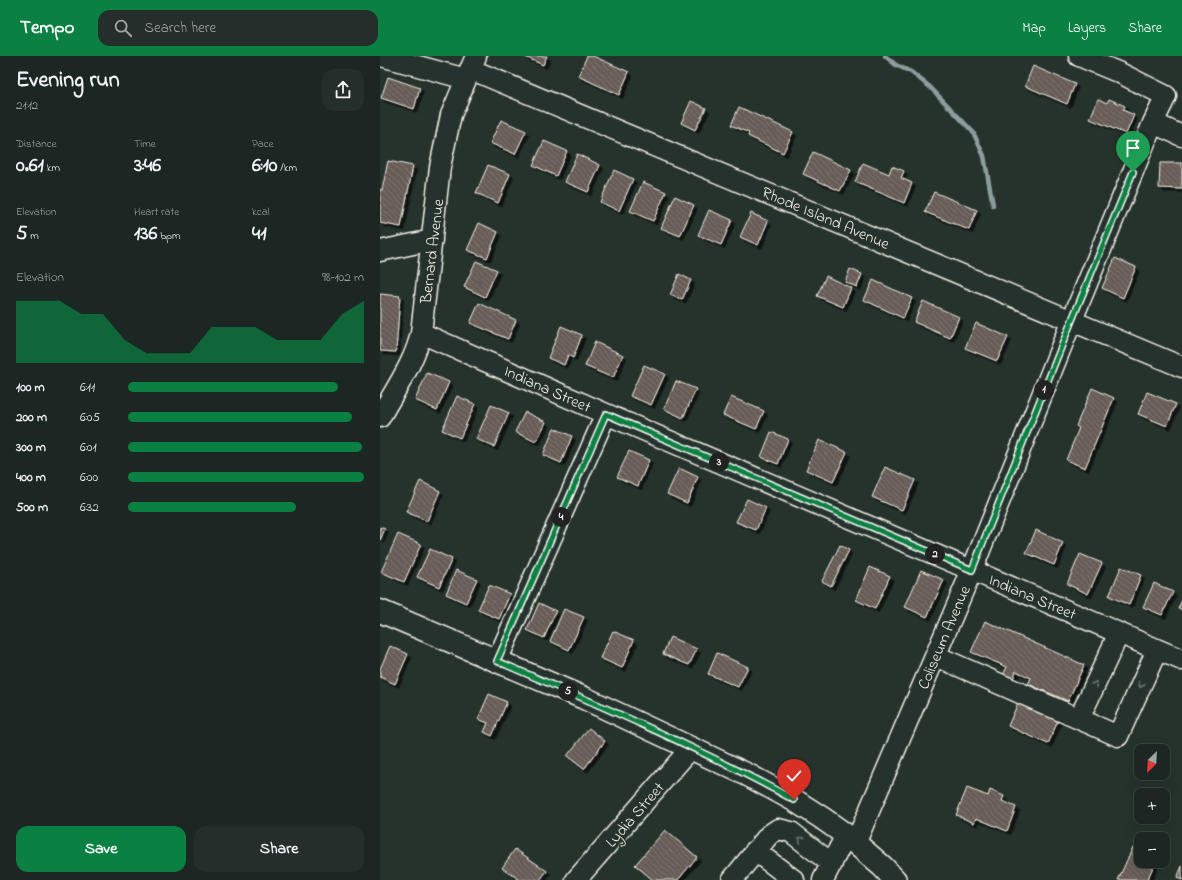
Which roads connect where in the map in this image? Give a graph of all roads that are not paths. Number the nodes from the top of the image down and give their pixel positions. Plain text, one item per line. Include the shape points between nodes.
1 (381, 56) edge
2 (1079, 56) edge
3 (470, 68) edge
4 (1153, 123) junction
5 (1182, 136) edge
6 (432, 240) junction
7 (380, 251) edge
8 (1072, 320) junction
9 (421, 333) junction
10 (1182, 367) edge
11 (606, 414) junction
12 (380, 417) edge
13 (972, 570) junction
14 (382, 616) edge
15 (1119, 633) junction
16 (1157, 650) junction
17 (936, 656) junction
18 (1182, 660) edge
19 (497, 661) junction
20 (1079, 719) junction
21 (691, 748) junction
22 (851, 839) junction
23 (755, 851) junction
24 (827, 872) edge
25 (576, 880) edge
26 (732, 880) edge
27 (794, 880) edge
28 (895, 880) edge

1 - 3 street
2 - 4 street, Coliseum Avenue via 1166,96
3 - 6 street, Bernard Avenue via 451,115 440,167
3 - 8 street, Rhode Island Avenue
4 - 5 street
4 - 8 street, Coliseum Avenue
6 - 7 street
6 - 9 street, Bernard Avenue
8 - 10 street, Rhode Island Avenue
8 - 13 street, Coliseum Avenue
9 - 11 street, Indiana Street
9 - 12 street, Bernard Avenue via 419,344 407,369
11 - 13 street, Indiana Street
11 - 19 street
13 - 15 street, Indiana Street
13 - 17 street, Coliseum Avenue
14 - 19 main road
15 - 16 street, Indiana Street
20 -> 15 street
16 - 18 street, Indiana Street
16 -> 20 street via 1118,736
17 - 20 street
17 - 22 street, Coliseum Avenue
19 - 21 main road
21 - 22 main road via 794,800
21 - 25 street, Lydia Street
22 - 24 street, Coliseum Avenue
22 - 28 main road
24 -> 23 street via 791,832 778,828
23 - 26 street
23 - 27 street

